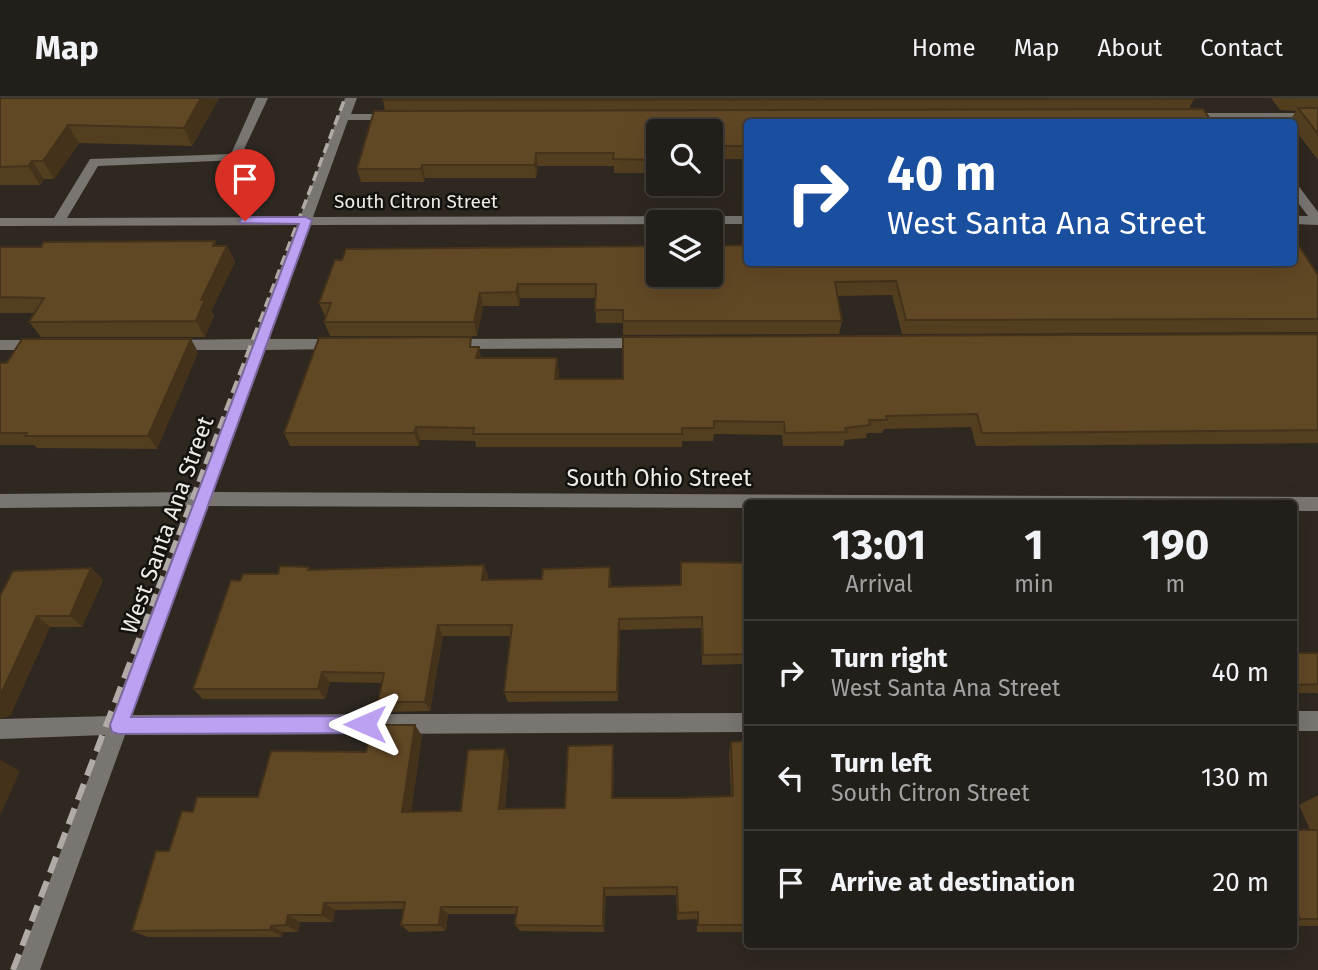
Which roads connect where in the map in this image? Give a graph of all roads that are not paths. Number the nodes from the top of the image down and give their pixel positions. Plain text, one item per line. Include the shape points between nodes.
1 (262, 98) edge
2 (351, 98) edge
3 (1240, 115) edge
4 (1172, 116) edge
5 (1318, 116) edge
6 (344, 117) junction
7 (399, 117) edge
8 (1297, 192) edge
9 (306, 220) junction
10 (744, 220) edge
11 (1297, 220) edge
12 (1318, 220) edge
13 (0, 222) edge
14 (58, 222) junction
15 (664, 343) edge
16 (260, 344) junction
17 (358, 344) edge
18 (441, 344) edge
19 (0, 345) edge
20 (56, 345) edge
21 (154, 345) edge
22 (203, 499) junction
23 (0, 501) edge
24 (744, 501) edge
25 (1297, 504) edge
26 (1318, 504) edge
27 (1297, 721) edge
28 (1318, 721) edge
29 (744, 723) edge
30 (119, 725) junction
31 (0, 729) edge
32 (28, 970) edge

1 - 14 street via 235,157 94,162
2 - 6 street, West Santa Ana Street
3 - 4 street
3 - 5 street
6 - 7 street
6 - 9 street, West Santa Ana Street
8 - 12 street
9 - 10 street, South Citron Street
9 - 14 street, South Citron Street
9 - 16 street, West Santa Ana Street
11 - 12 street
13 - 14 street, South Citron Street
15 - 18 street
16 - 17 street
16 - 21 street
16 - 22 street, West Santa Ana Street
19 - 20 street
22 - 23 street, South Ohio Street
22 - 24 street, South Ohio Street
22 - 30 street, West Santa Ana Street
25 - 26 street, South Ohio Street
27 - 28 street
29 - 30 street
30 - 31 street
30 - 32 street, West Santa Ana Street

